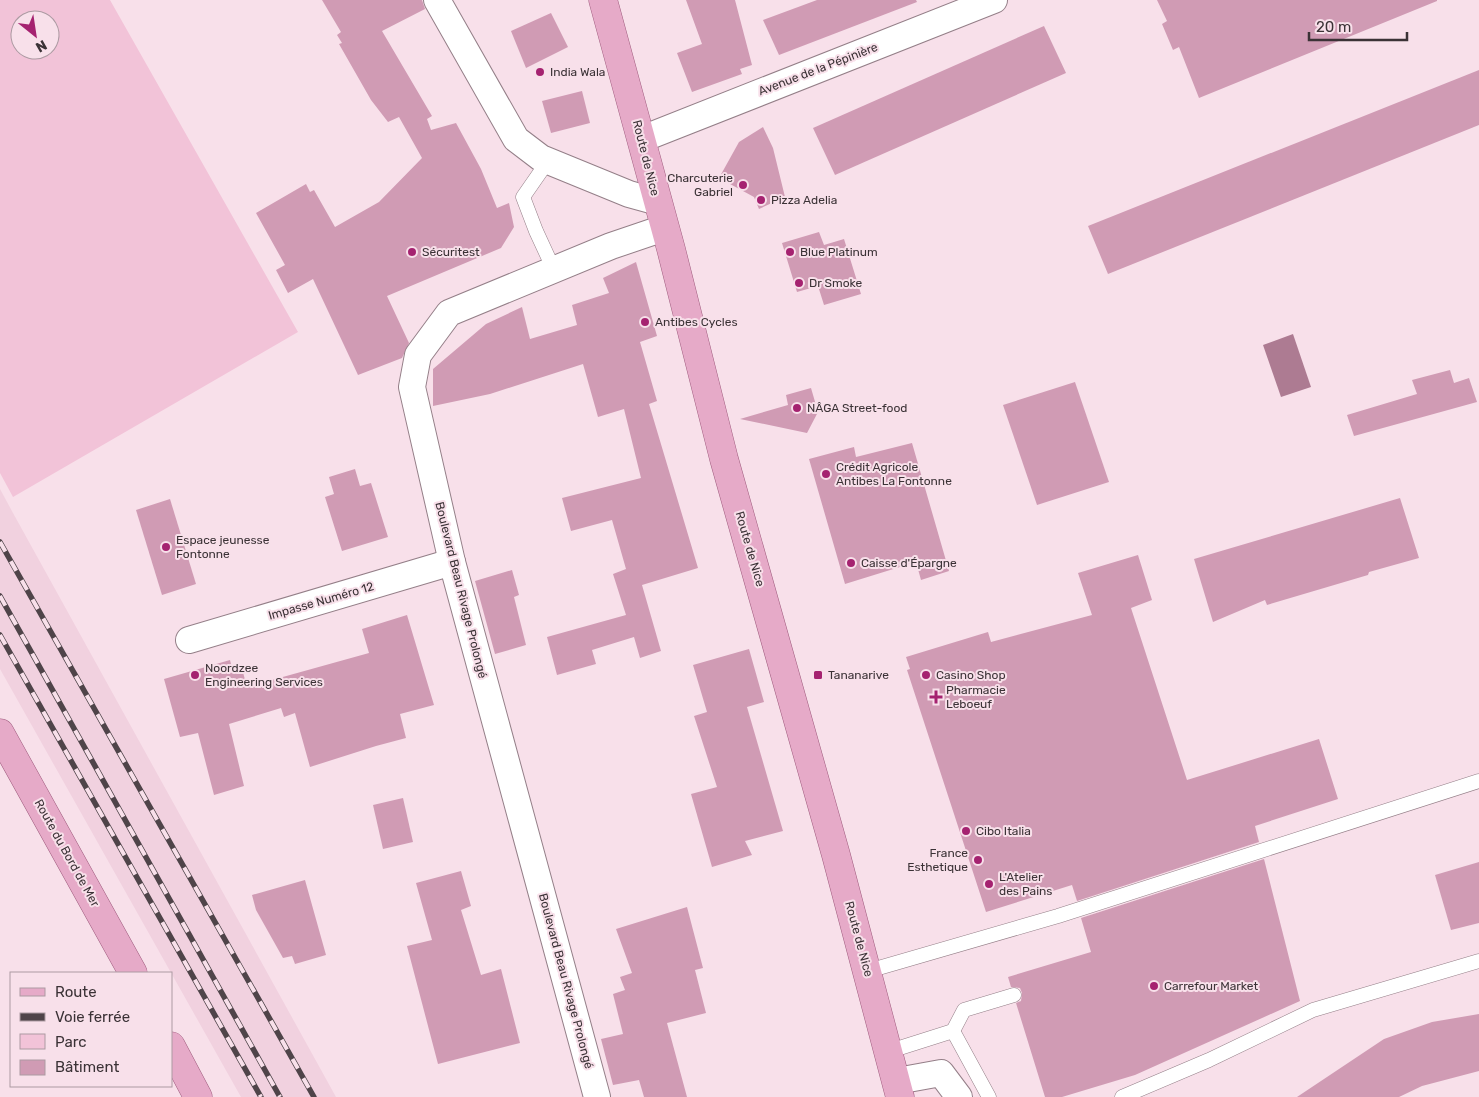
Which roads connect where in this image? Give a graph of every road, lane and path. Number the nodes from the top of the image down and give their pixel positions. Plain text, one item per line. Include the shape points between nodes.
1 (437, 0) edge
2 (604, 0) edge
3 (994, 0) edge
4 (642, 139) junction
5 (548, 161) junction
6 (658, 202) junction
7 (664, 228) junction
8 (554, 270) junction
9 (452, 562) junction
10 (189, 640) dead end
11 (0, 733) edge
12 (1479, 781) edge
13 (1479, 961) edge
14 (868, 971) junction
15 (131, 972) edge
16 (1014, 995) dead end
17 (953, 1031) junction
18 (172, 1048) edge
19 (890, 1051) junction
20 (899, 1089) edge
21 (198, 1097) edge
22 (597, 1097) edge
23 (958, 1097) edge
24 (989, 1097) edge
25 (1122, 1097) edge

1 - 5 street via 516,139
2 - 4 main road, Route de Nice
3 - 4 street, Avenue de la Pépinière
4 - 6 main road, Route de Nice
5 - 6 street via 629,194
5 - 8 lane via 523,197
6 - 7 main road, Route de Nice
7 - 8 street, Boulevard Beau Rivage Prolongé
7 - 14 main road, Route de Nice via 724,459
8 - 9 street, Boulevard Beau Rivage Prolongé via 449,313 418,355 412,387
9 - 10 street, Impasse Numéro 12
9 - 22 street, Boulevard Beau Rivage Prolongé
11 - 15 main road, Route du Bord de Mer
12 - 14 lane via 1058,916
13 - 25 lane via 1313,1010
14 - 19 main road, Route de Nice
16 - 17 lane via 964,1010
17 - 19 lane
17 - 24 lane
18 - 21 main road
19 - 20 main road, Route de Nice
20 - 23 street via 941,1073

